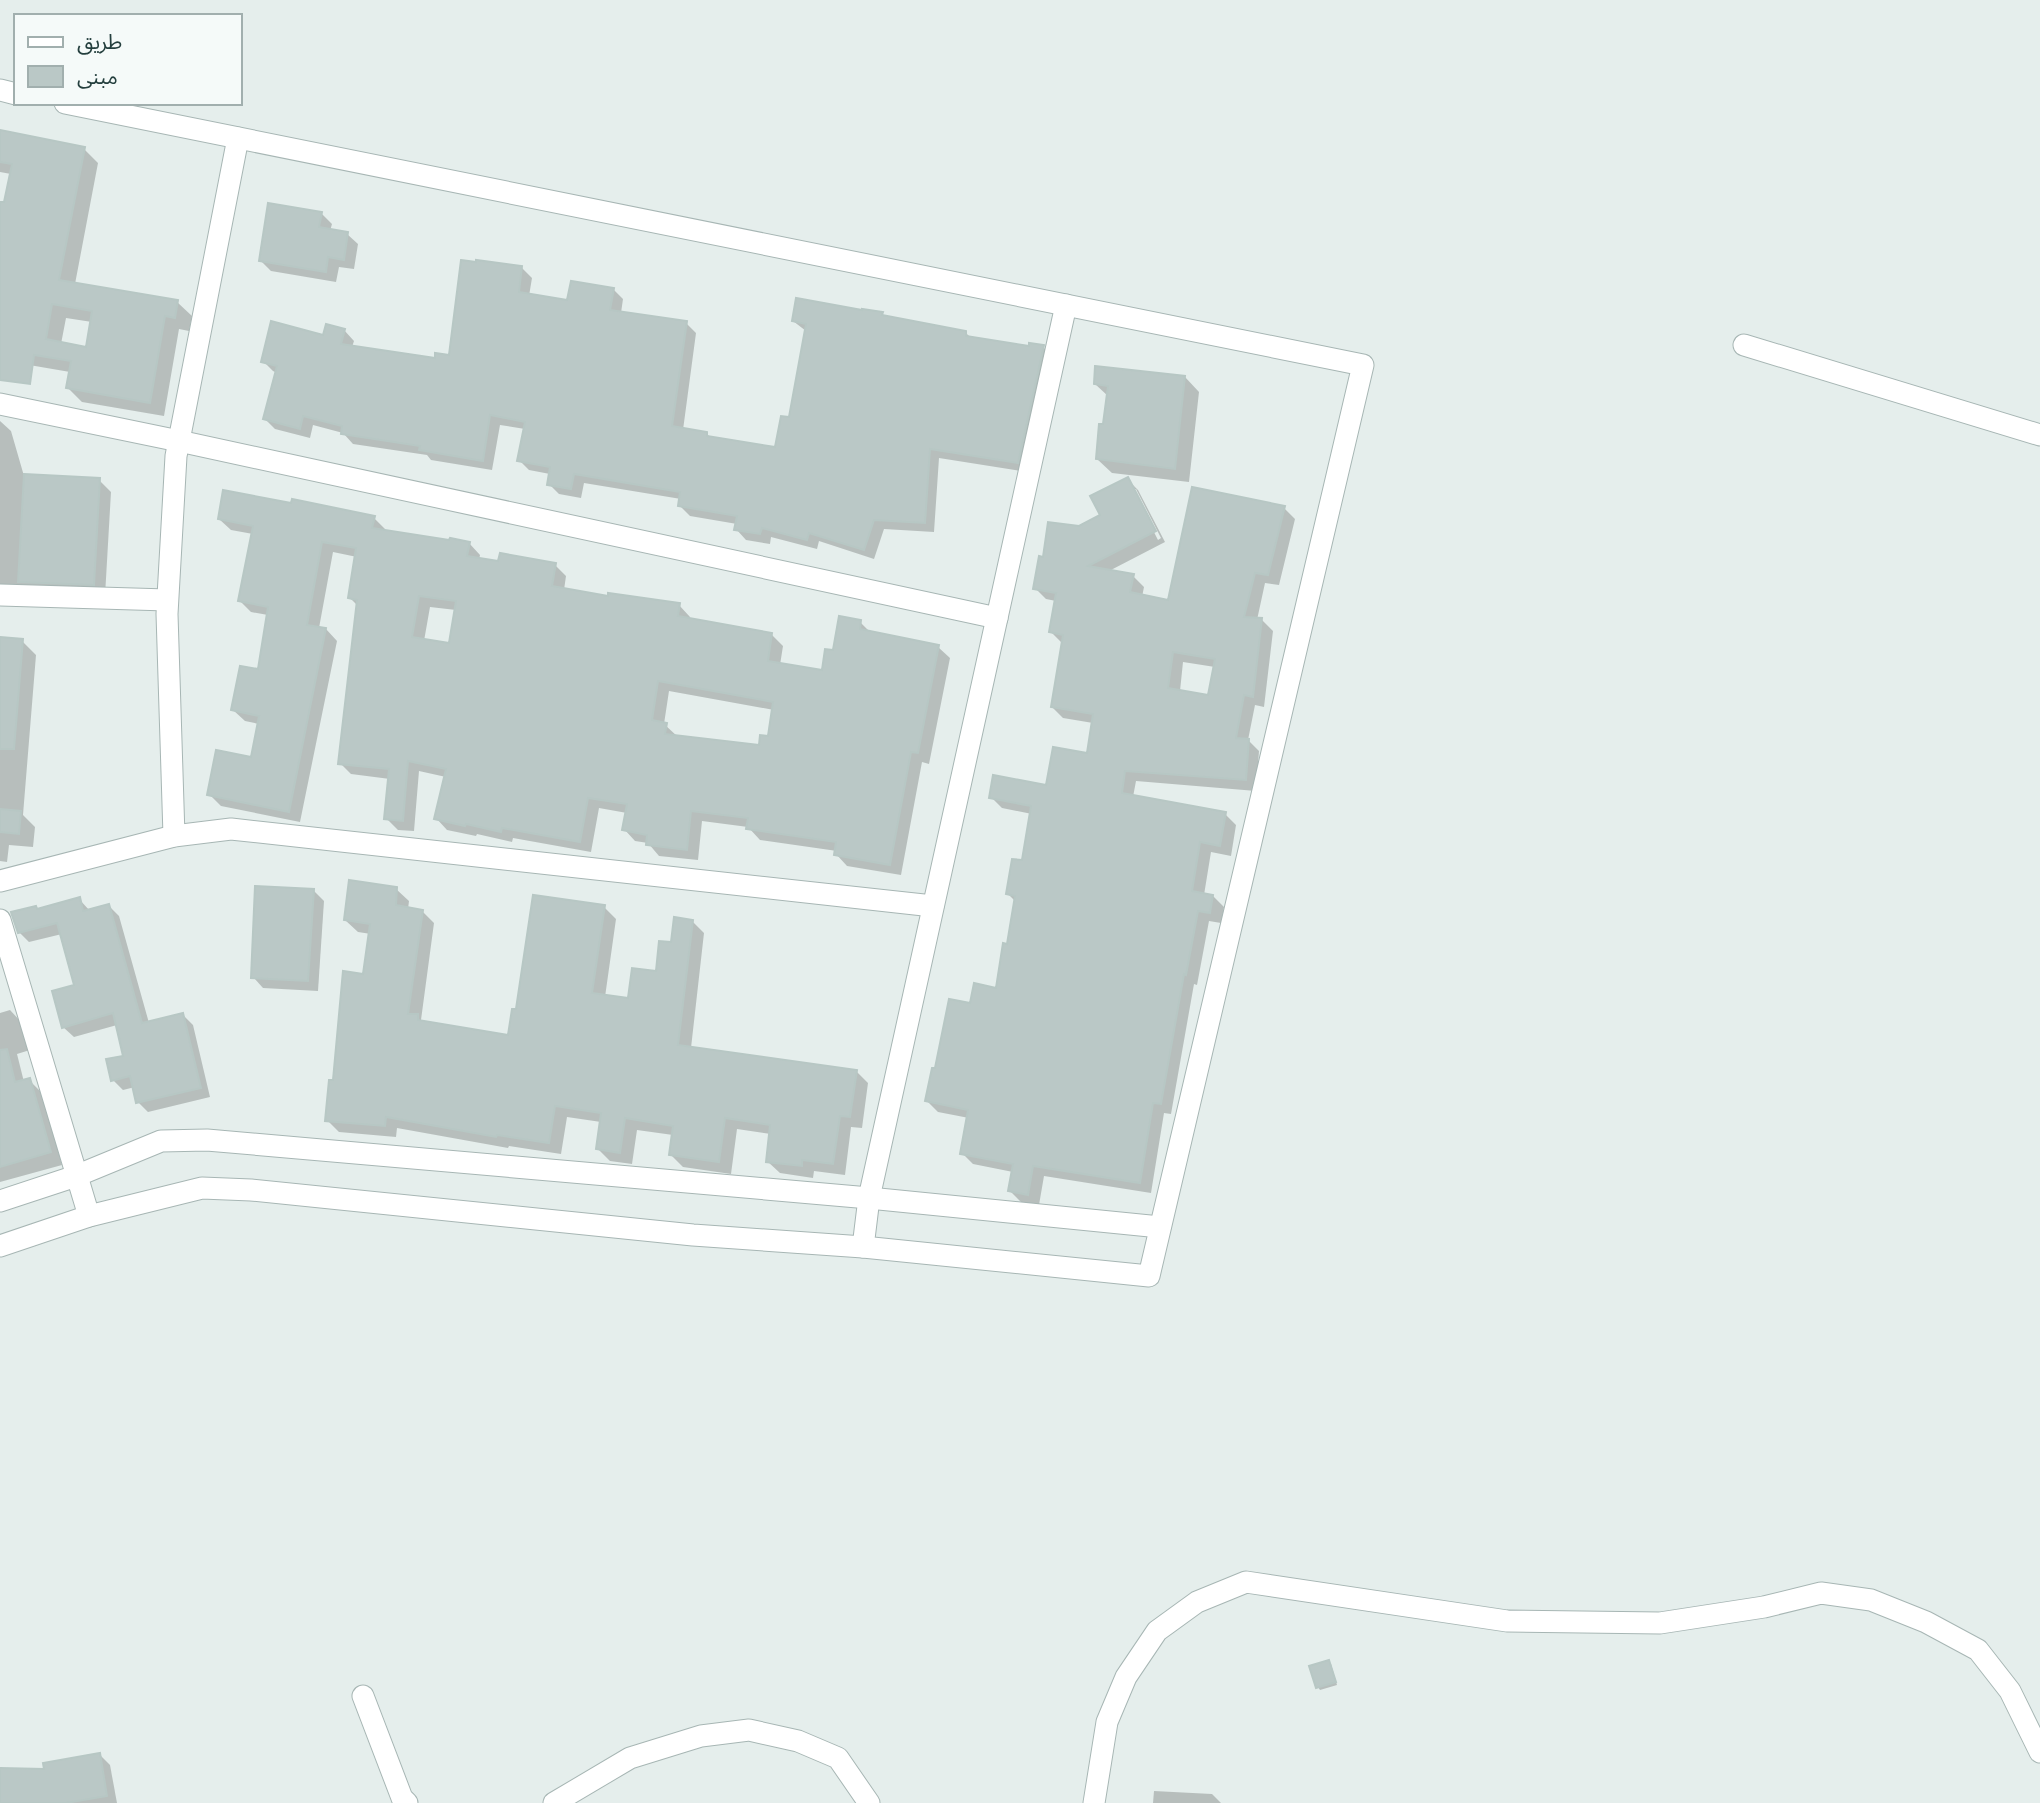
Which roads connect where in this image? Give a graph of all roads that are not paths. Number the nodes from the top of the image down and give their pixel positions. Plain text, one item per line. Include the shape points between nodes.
1 (75, 105) edge
2 (238, 138) junction
3 (1066, 305) junction
4 (1744, 345) dead end
5 (0, 404) edge
6 (2040, 435) edge
7 (179, 441) junction
8 (0, 596) edge
9 (167, 600) junction
10 (996, 618) junction
11 (174, 836) junction
12 (0, 881) edge
13 (933, 906) junction
14 (0, 920) edge
15 (76, 1176) junction
16 (869, 1198) junction
17 (0, 1201) edge
18 (89, 1216) junction
19 (1160, 1227) junction
20 (0, 1246) edge
21 (863, 1247) junction
22 (363, 1696) dead end
23 (2040, 1752) edge
24 (407, 1803) edge
25 (554, 1803) edge
26 (869, 1803) edge
27 (1094, 1803) edge

1 - 2 street
2 - 3 street
2 - 7 street
3 - 10 street
3 - 19 street via 1363,365
4 - 6 street
5 - 7 street
7 - 9 street
7 - 10 street
8 - 9 street
9 - 11 street
10 - 13 street
11 - 12 street
11 - 13 street via 231,829
13 - 16 street
14 - 15 street
15 - 16 street via 161,1141 207,1140
15 - 17 street
15 - 18 street
16 - 19 street
16 - 21 street
18 - 20 street
18 - 21 street via 202,1188
19 - 21 street via 1149,1276
22 - 24 street
23 - 27 street via 2010,1691 1978,1650 1871,1600 1821,1593 1660,1623 1507,1621 1246,1582 1197,1602 1157,1631 1126,1677 1107,1722
25 - 26 street via 630,1758 701,1736 749,1730 798,1741 838,1758

